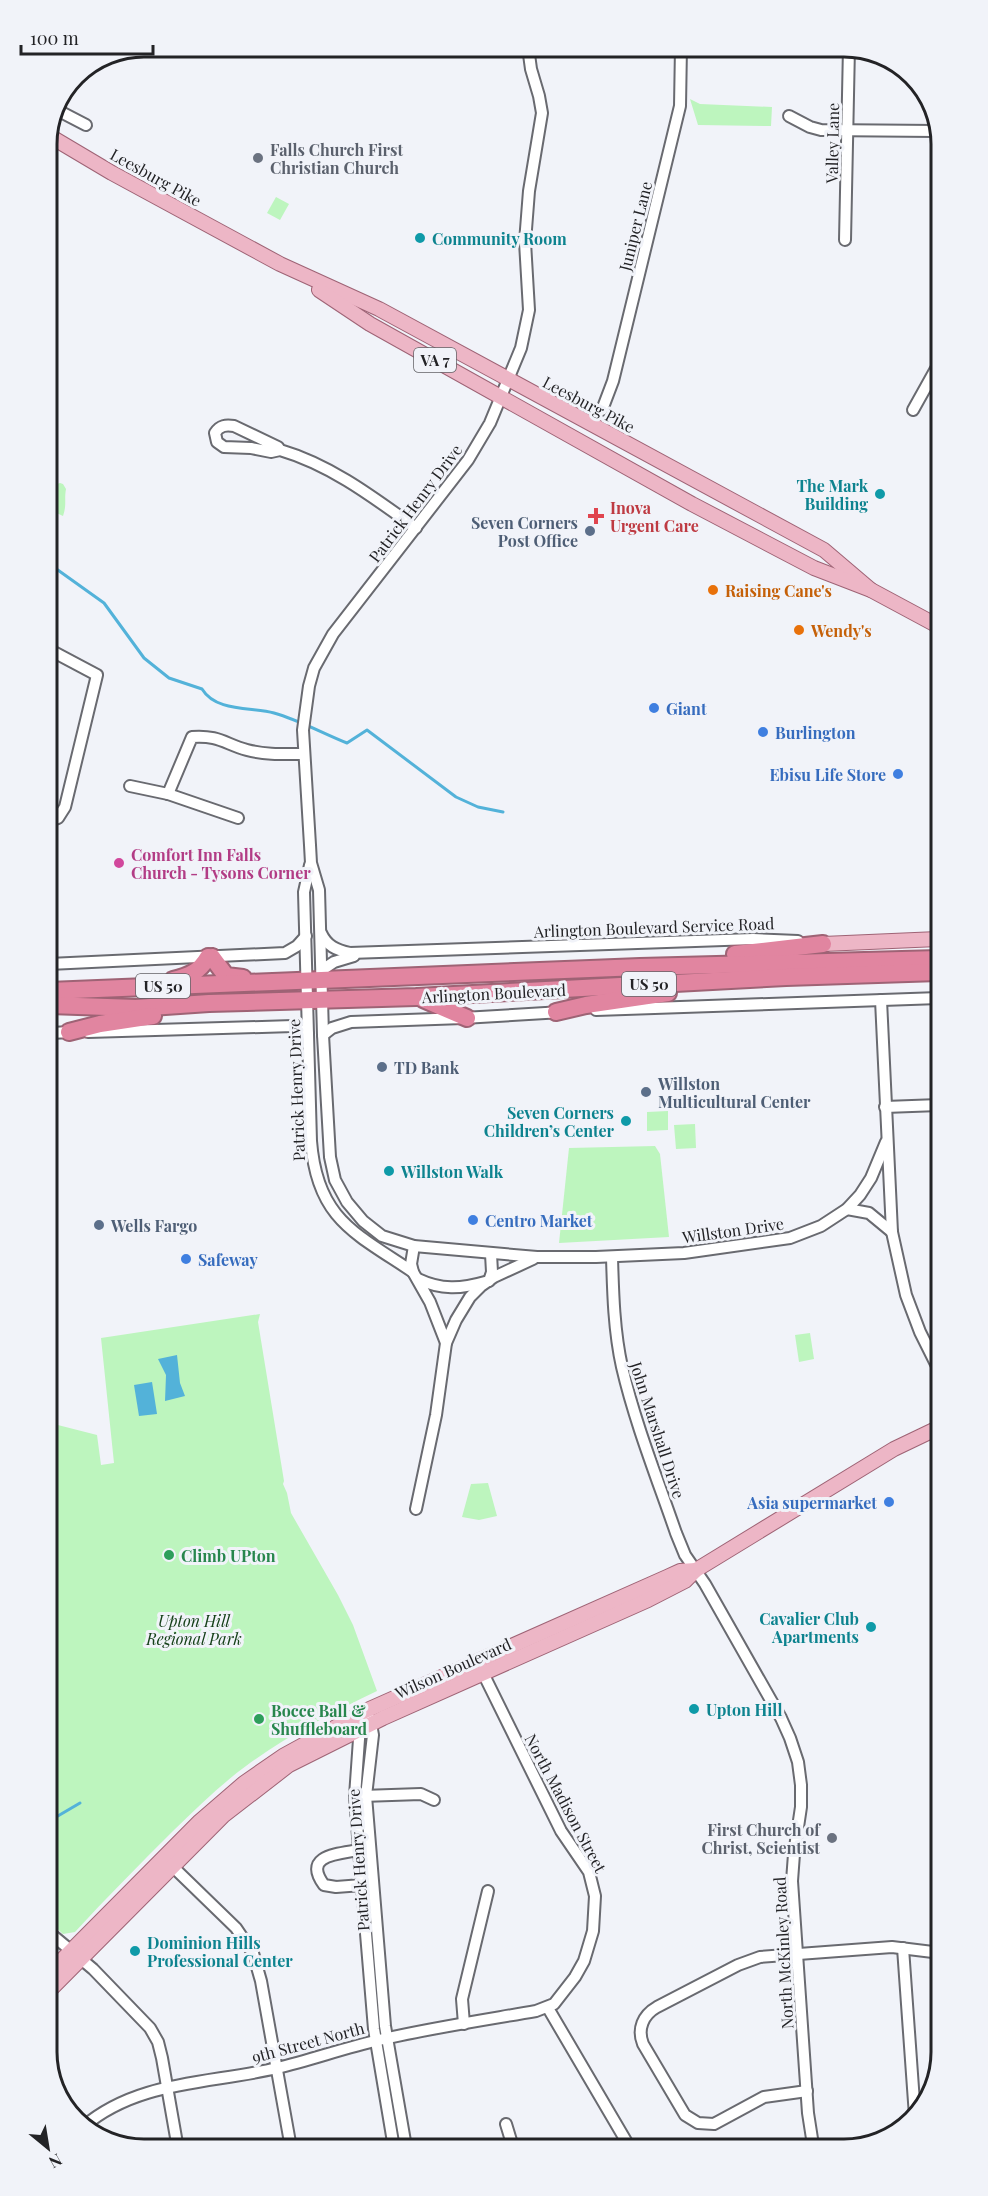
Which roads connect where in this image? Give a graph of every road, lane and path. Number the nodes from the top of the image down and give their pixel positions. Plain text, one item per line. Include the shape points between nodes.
1 (529, 57) edge
2 (681, 57) edge
3 (849, 57) edge
4 (63, 113) edge
5 (789, 116) dead end
6 (86, 125) dead end
7 (849, 131) junction
8 (929, 131) edge
9 (57, 140) edge
10 (845, 240) dead end
11 (280, 264) junction
12 (931, 378) edge
13 (508, 379) junction
14 (501, 397) junction
15 (602, 410) dead end
16 (914, 410) dead end
17 (280, 450) junction
18 (416, 528) junction
19 (872, 590) junction
20 (931, 622) edge
21 (57, 654) edge
22 (304, 754) junction
23 (130, 786) dead end
24 (168, 794) junction
25 (57, 816) edge
26 (238, 819) dead end
27 (311, 863) junction
28 (320, 930) junction
29 (306, 936) junction
30 (931, 939) edge
31 (824, 944) junction
32 (370, 953) junction
33 (210, 957) junction
34 (931, 959) edge
35 (57, 964) edge
36 (640, 967) junction
37 (931, 973) edge
38 (786, 977) junction
39 (317, 978) junction
40 (276, 983) junction
41 (141, 987) junction
42 (57, 992) edge
43 (416, 997) junction
44 (931, 998) edge
45 (315, 1000) junction
46 (880, 1000) junction
47 (209, 1003) junction
48 (57, 1005) edge
49 (556, 1012) junction
50 (468, 1018) junction
51 (69, 1032) junction
52 (57, 1033) edge
53 (308, 1034) junction
54 (323, 1035) junction
55 (931, 1105) edge
56 (885, 1107) junction
57 (886, 1142) junction
58 (847, 1209) junction
59 (891, 1232) junction
60 (414, 1246) junction
61 (491, 1254) junction
62 (537, 1257) junction
63 (612, 1257) junction
64 (415, 1276) junction
65 (489, 1281) junction
66 (446, 1343) junction
67 (931, 1354) edge
68 (931, 1431) edge
69 (416, 1509) dead end
70 (696, 1570) junction
71 (480, 1667) junction
72 (369, 1717) junction
73 (359, 1729) junction
74 (361, 1796) junction
75 (434, 1800) dead end
76 (359, 1851) junction
77 (168, 1862) junction
78 (362, 1885) junction
79 (488, 1890) dead end
80 (57, 1939) edge
81 (903, 1948) junction
82 (931, 1952) edge
83 (797, 1954) junction
84 (75, 1955) junction
85 (57, 1966) edge
86 (57, 1981) edge
87 (548, 2008) junction
88 (464, 2024) junction
89 (381, 2039) junction
90 (278, 2068) junction
91 (168, 2088) junction
92 (807, 2091) junction
93 (914, 2103) edge
94 (91, 2121) edge
95 (506, 2124) dead end
96 (176, 2139) edge
97 (290, 2139) edge
98 (393, 2139) edge
99 (404, 2139) edge
100 (511, 2139) edge
101 (625, 2139) edge
102 (812, 2139) edge

1 - 13 street, Patrick Henry Drive via 542,113 525,242 529,310 521,348
2 - 15 street, Juniper Lane via 680,106 613,381
3 - 7 street, Valley Lane
4 - 6 street
5 - 7 street via 821,130
7 - 8 street
7 - 10 street, Valley Lane
9 - 11 main road, Leesburg Pike / VA 7
11 - 13 main road, Leesburg Pike / VA 7 via 379,309
11 - 14 main road, Leesburg Pike / VA 7 via 370,324
12 - 16 street
13 - 14 street, Patrick Henry Drive
13 - 19 main road, Leesburg Pike / VA 7 via 824,550
14 - 18 street, Patrick Henry Drive via 468,460
14 - 19 main road, Leesburg Pike / VA 7 via 814,568
17 - 17 street via 234,426 221,426 215,433 217,442 224,447
17 - 18 street via 325,467
18 - 22 street, Patrick Henry Drive via 323,651 304,710
19 - 20 main road, Leesburg Pike / VA 7
21 - 25 street via 97,675 65,807
22 - 24 street via 267,754 214,737 192,737
22 - 27 street, Patrick Henry Drive
23 - 24 street
24 - 26 street
27 - 28 street, Patrick Henry Drive via 319,890
27 - 29 street, Patrick Henry Drive via 304,892
28 - 32 street, Arlington Boulevard Service Road via 324,940 340,951
28 - 39 street, Patrick Henry Drive
29 - 33 street via 285,953
29 - 39 street, Patrick Henry Drive
30 - 31 main road, Arlington Boulevard Service Road
31 - 32 street, Arlington Boulevard Service Road via 771,939
31 - 36 highway
32 - 39 street, Arlington Boulevard Service Road via 334,962
33 - 35 street
33 - 40 highway via 226,975
33 - 41 highway via 193,975
34 - 36 highway, Arlington Boulevard / US 50
36 - 39 highway, Arlington Boulevard / US 50
37 - 38 highway, Arlington Boulevard / US 50
38 - 43 highway, Arlington Boulevard / US 50
38 - 49 highway
39 - 40 highway, Arlington Boulevard / US 50
39 - 45 street, Patrick Henry Drive
40 - 41 highway, Arlington Boulevard / US 50
41 - 42 highway, Arlington Boulevard / US 50
43 - 45 highway, Arlington Boulevard / US 50
43 - 50 highway
44 - 46 street
45 - 47 highway, Arlington Boulevard / US 50
45 - 53 street, Patrick Henry Drive
45 - 54 street, Patrick Henry Drive
46 - 49 street
46 - 56 street
47 - 48 highway, Arlington Boulevard / US 50 via 136,1008
47 - 51 highway
49 - 50 street
50 - 54 street via 351,1022
51 - 52 street
51 - 53 street via 293,1026
53 - 64 street, Patrick Henry Drive via 312,1159 320,1187 346,1227
54 - 60 street, Patrick Henry Drive via 330,1157 335,1180 363,1221 382,1236
55 - 56 street
56 - 57 street
57 - 58 street, Willston Drive via 871,1178
57 - 59 street
58 - 59 street via 869,1213
58 - 63 street, Willston Drive via 821,1226 790,1238 684,1253
59 - 67 street via 906,1295
60 - 61 street, Patrick Henry Drive
60 - 64 street, Patrick Henry Drive via 411,1263
61 - 62 street, Patrick Henry Drive
61 - 65 street
62 - 63 street, Willston Drive
62 - 65 street, Patrick Henry Drive
63 - 70 street, John Marshall Drive via 622,1370 676,1533
64 - 65 street, Patrick Henry Drive via 429,1284 458,1289
64 - 66 street, Patrick Henry Drive
65 - 66 street, Patrick Henry Drive via 470,1297
66 - 69 street, Patrick Henry Drive
68 - 70 main road, Wilson Boulevard via 894,1449
70 - 71 main road, Wilson Boulevard via 680,1571
70 - 83 street, North McKinley Road via 781,1718 798,1762 801,1797 792,1881
71 - 72 main road, Wilson Boulevard
71 - 87 street, North Madison Street via 561,1831 589,1872 593,1888 596,1907 585,1957 566,1990
72 - 73 main road, Wilson Boulevard
72 - 74 street, Patrick Henry Drive via 373,1735
72 - 77 main road, Wilson Boulevard via 316,1737 262,1770 208,1814
73 - 74 street, Patrick Henry Drive
73 - 77 main road, Wilson Boulevard via 289,1765
74 - 75 street via 421,1794
74 - 76 street, Patrick Henry Drive
74 - 89 street, Patrick Henry Drive
76 - 78 street, Patrick Henry Drive
76 - 78 street, Patrick Henry Drive via 330,1855 316,1869 324,1885
77 - 84 main road, Wilson Boulevard
77 - 90 street via 236,1928 253,1953
78 - 89 street, Patrick Henry Drive
79 - 88 street via 462,1999
80 - 84 street
81 - 82 street
81 - 83 street
81 - 93 street
83 - 92 street, North McKinley Road
83 - 92 street via 744,1962 652,2010 640,2031 643,2044 682,2111 694,2122 714,2124 759,2098
84 - 85 main road, Wilson Boulevard
84 - 86 main road, Wilson Boulevard
84 - 91 street via 150,2028 158,2042
87 - 88 street, 9th Street North
87 - 101 street
88 - 89 street, 9th Street North
89 - 90 street, 9th Street North
89 - 98 street, Patrick Henry Drive
89 - 99 street, Patrick Henry Drive
90 - 91 street, 9th Street North
90 - 97 street
91 - 94 street, 9th Street North via 128,2098
91 - 96 street
92 - 102 street, North McKinley Road
95 - 100 street

